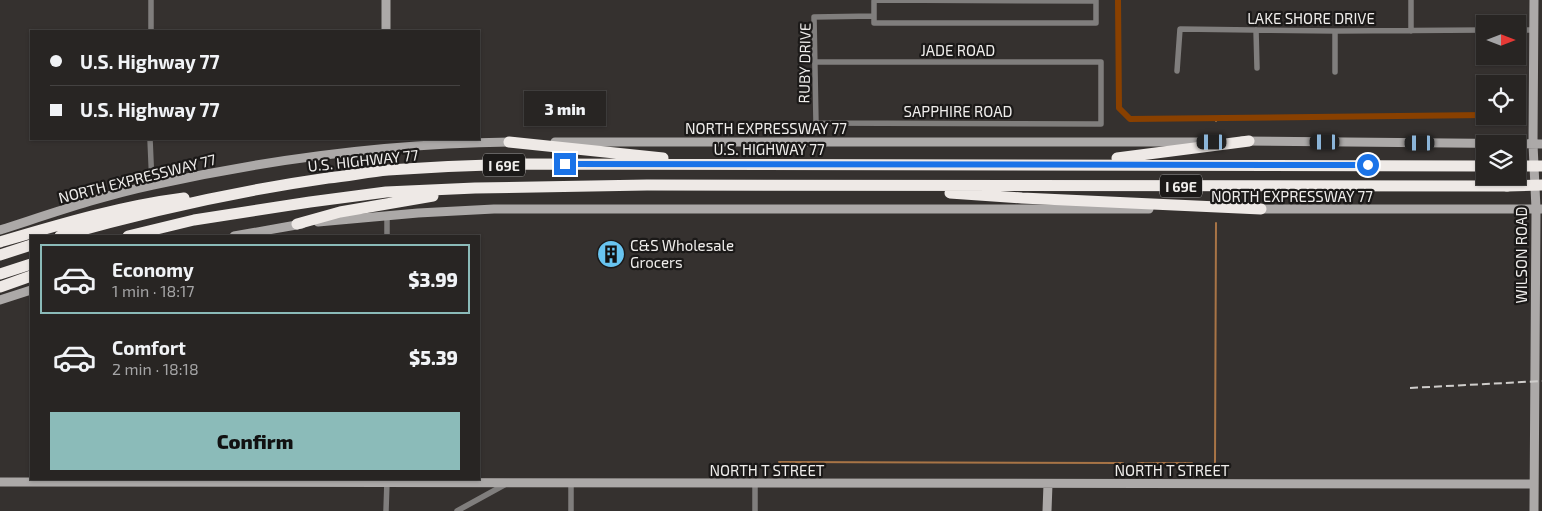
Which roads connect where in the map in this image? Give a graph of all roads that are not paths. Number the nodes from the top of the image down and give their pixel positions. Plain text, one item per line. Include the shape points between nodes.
1 (151, 0) edge
2 (386, 0) edge
3 (874, 0) edge
4 (1096, 0) edge
5 (1411, 0) edge
6 (1534, 0) edge
7 (874, 16) junction
8 (151, 30) edge
9 (386, 30) edge
10 (1256, 30) junction
11 (1476, 30) edge
12 (1526, 30) edge
13 (1534, 30) junction
14 (1411, 31) junction
15 (1335, 32) junction
16 (815, 62) junction
17 (1257, 68) dead end
18 (1177, 71) dead end
19 (1336, 72) dead end
20 (816, 123) joint
21 (1101, 124) joint
22 (150, 140) edge
23 (1249, 141) junction
24 (509, 142) junction
25 (386, 144) edge
26 (1537, 144) edge
27 (785, 164) junction
28 (1001, 165) junction
29 (1476, 166) edge
30 (1526, 166) edge
31 (1542, 166) edge
32 (152, 185) junction
33 (854, 186) junction
34 (1542, 186) edge
35 (476, 188) junction
36 (226, 195) junction
37 (1261, 209) junction
38 (1539, 209) edge
39 (387, 216) junction
40 (219, 217) junction
41 (297, 224) junction
42 (0, 230) edge
43 (64, 235) edge
44 (132, 235) edge
45 (159, 235) edge
46 (239, 235) edge
47 (387, 235) edge
48 (0, 242) edge
49 (30, 245) edge
50 (0, 255) edge
51 (30, 264) edge
52 (0, 274) edge
53 (30, 276) edge
54 (0, 287) edge
55 (30, 290) edge
56 (0, 300) edge
57 (387, 481) edge
58 (0, 482) edge
59 (507, 484) junction
60 (571, 484) junction
61 (755, 484) junction
62 (1048, 484) junction
63 (1534, 484) junction
64 (386, 511) edge
65 (457, 511) edge
66 (571, 511) edge
67 (755, 511) edge
68 (1047, 511) edge
69 (1534, 511) edge

1 - 8 street
2 - 9 main road
3 - 4 street
3 - 7 street
4 - 7 street via 1096,23 874,23
5 - 14 street
6 - 13 main road, WILSON ROAD
7 - 16 street, RUBY DRIVE via 814,17
10 - 15 street, LAKE SHORE DRIVE
10 - 17 street
10 - 18 street, LAKE SHORE DRIVE via 1180,29
11 - 14 street, LAKE SHORE DRIVE
12 - 13 street
13 - 26 main road, WILSON ROAD
14 - 15 street, LAKE SHORE DRIVE
15 - 19 street
16 - 20 street, RUBY DRIVE
16 - 21 street, JADE ROAD via 1101,62
20 - 21 street, SAPPHIRE ROAD
22 - 32 street
23 - 24 main road, NORTH EXPRESSWAY 77
23 - 26 main road, NORTH EXPRESSWAY 77
23 - 28 highway via 1124,158
24 - 25 main road, NORTH EXPRESSWAY 77
24 - 27 highway via 669,158
25 - 32 main road, NORTH EXPRESSWAY 77
26 - 38 main road, WILSON ROAD
27 - 28 highway, U.S. HIGHWAY 77 / I 69E
27 - 36 highway, U.S. HIGHWAY 77 / I 69E via 457,166 386,170
28 - 29 highway, U.S. HIGHWAY 77 / I 69E
30 - 31 highway, bridge
32 - 42 main road, NORTH EXPRESSWAY 77
33 - 34 highway, I 69E, bridge
33 - 35 highway, I 69E
33 - 37 highway via 1022,198
35 - 40 highway, I 69E via 386,192
35 - 41 highway via 340,212
36 - 43 highway, U.S. HIGHWAY 77 / I 69E
36 - 48 highway via 155,201
37 - 38 main road, NORTH EXPRESSWAY 77
37 - 39 main road, NORTH EXPRESSWAY 77 via 504,209
38 - 63 main road, WILSON ROAD
39 - 41 main road, NORTH EXPRESSWAY 77
39 - 47 street
40 - 44 highway, I 69E
40 - 45 highway via 206,224
41 - 46 main road, NORTH EXPRESSWAY 77
49 - 50 highway
51 - 52 highway
53 - 54 highway
55 - 56 main road
57 - 58 main road, NORTH T STREET
57 - 59 main road, NORTH T STREET
57 - 64 street
59 - 60 main road, NORTH T STREET
59 - 65 street
60 - 61 main road, NORTH T STREET
60 - 66 street
61 - 62 main road, NORTH T STREET
61 - 67 street
62 - 63 main road, NORTH T STREET
62 - 68 main road
63 - 69 main road, WILSON ROAD

